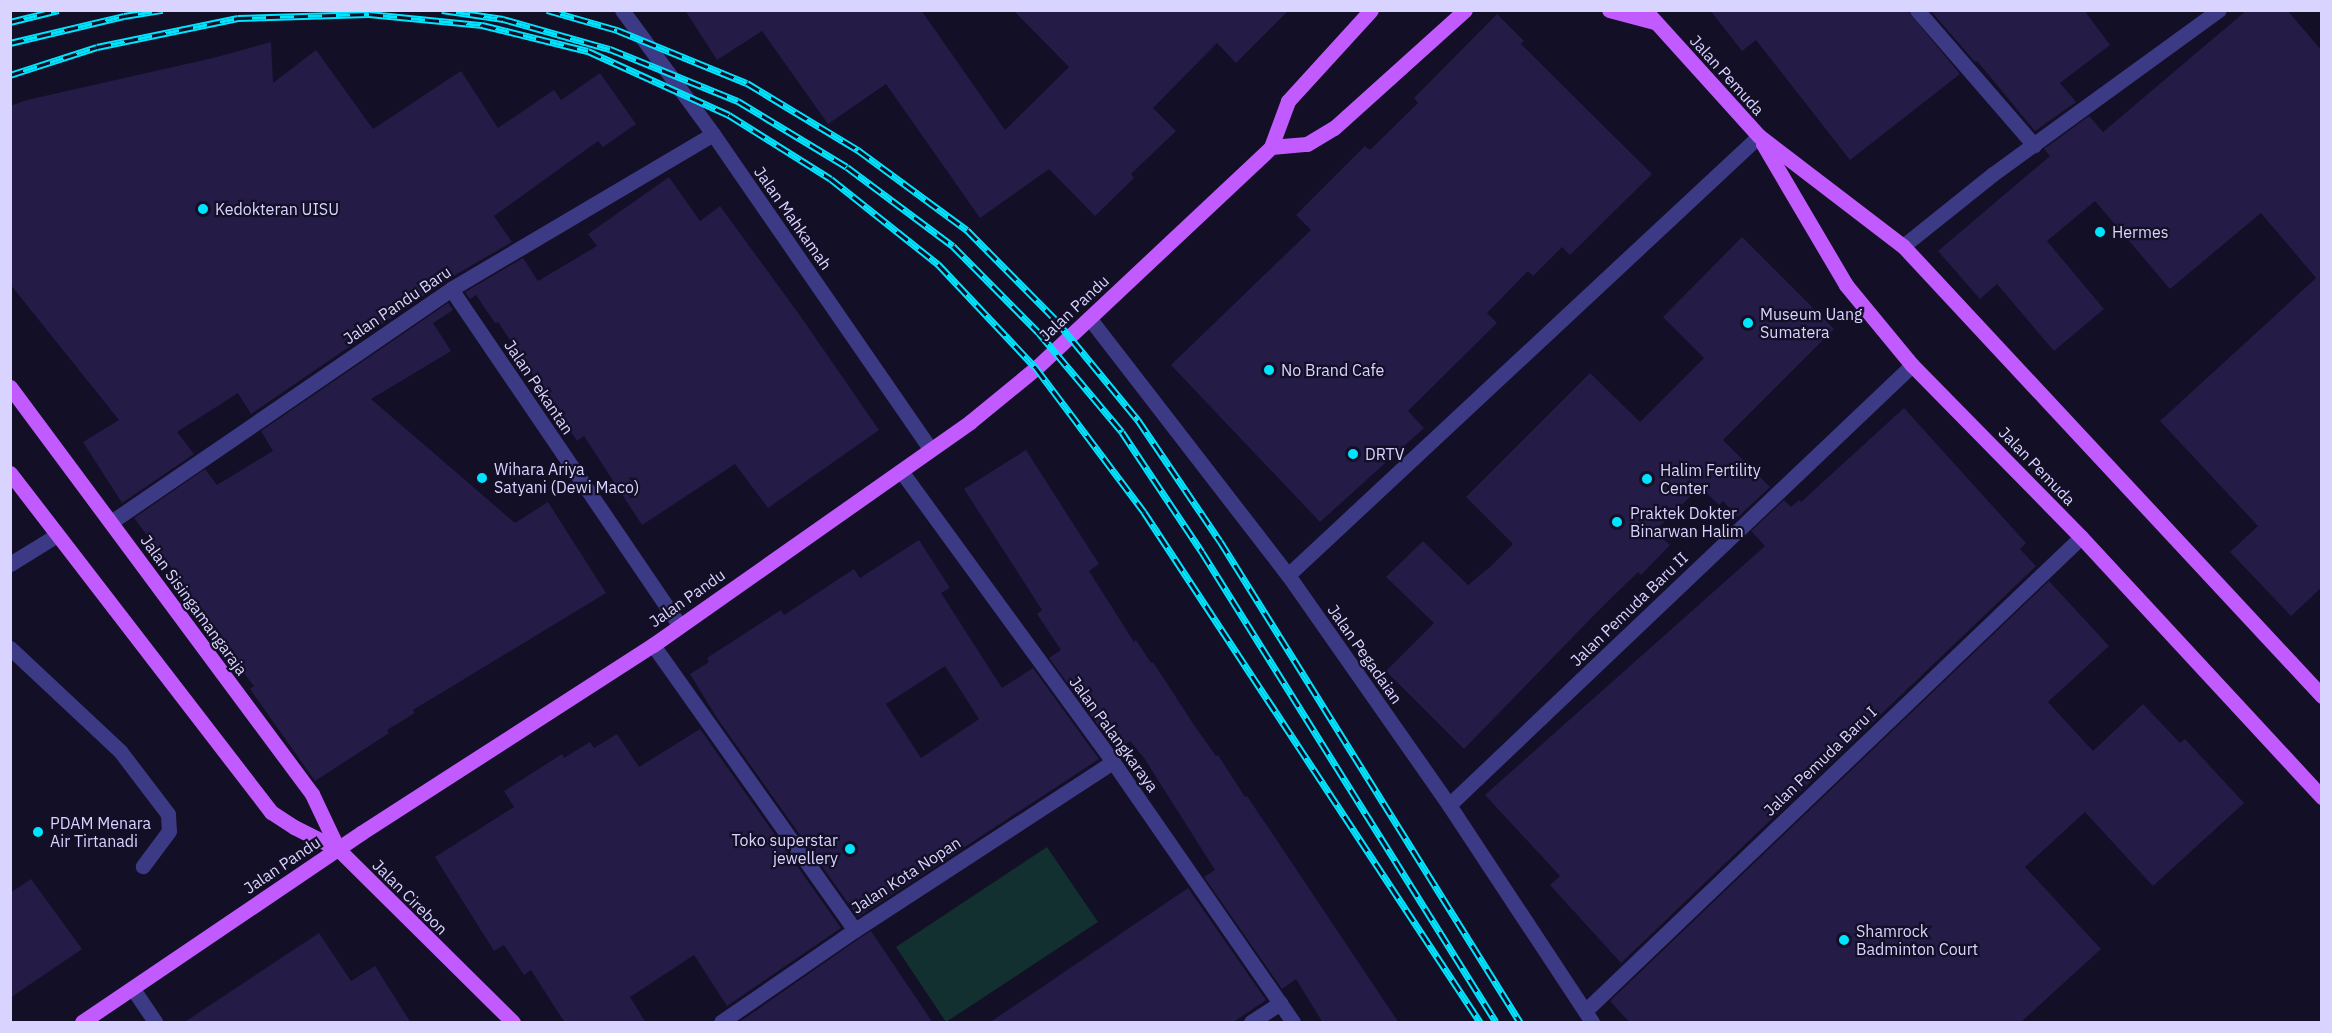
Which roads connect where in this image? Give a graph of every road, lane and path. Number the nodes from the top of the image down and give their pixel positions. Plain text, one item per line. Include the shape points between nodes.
1 (622, 10) edge
2 (1371, 10) edge
3 (1465, 10) edge
4 (1609, 10) edge
5 (1917, 10) edge
6 (2219, 10) edge
7 (1649, 16) edge
8 (713, 134) junction
9 (1759, 136) junction
10 (2034, 145) junction
11 (1271, 147) junction
12 (1903, 246) junction
13 (451, 289) junction
14 (1090, 319) junction
15 (1912, 365) junction
16 (10, 387) edge
17 (930, 449) junction
18 (902, 471) junction
19 (10, 473) edge
20 (111, 522) junction
21 (57, 535) junction
22 (2081, 537) junction
23 (10, 564) edge
24 (1288, 575) junction
25 (679, 624) junction
26 (652, 645) junction
27 (10, 648) edge
28 (2322, 696) edge
29 (1113, 762) junction
30 (2322, 797) edge
31 (1449, 805) junction
32 (338, 849) junction
33 (143, 866) dead end
34 (855, 930) junction
35 (133, 989) junction
36 (1280, 1003) junction
37 (1589, 1017) edge
38 (82, 1023) edge
39 (155, 1023) edge
40 (513, 1023) edge
41 (721, 1023) edge
42 (1251, 1023) edge
43 (1293, 1023) edge

1 - 8 street, Jalan Mahkamah
2 - 11 main road, Jalan Pandu via 1288,101
3 - 11 main road via 1334,128 1307,144
4 - 7 main road
5 - 10 street
6 - 10 street
7 - 9 main road, Jalan Pemuda
8 - 13 street, Jalan Pandu Baru
8 - 17 street, Jalan Mahkamah
9 - 12 main road, Jalan Pemuda
9 - 15 main road, Jalan Pemuda via 1846,285
9 - 24 street
10 - 12 street
11 - 14 main road, Jalan Pandu
12 - 28 main road, Jalan Pemuda
13 - 20 street, Jalan Pandu Baru
13 - 25 street, Jalan Pekantan
14 - 17 main road, Jalan Pandu via 1028,375
14 - 24 street, Jalan Pegadaian
15 - 22 main road, Jalan Pemuda
15 - 31 street, Jalan Pemuda Baru II
16 - 20 main road, Jalan Sisingamangaraja
17 - 18 main road, Jalan Pandu
18 - 25 main road, Jalan Pandu
18 - 29 street, Jalan Palangkaraya
19 - 21 main road
20 - 32 main road, Jalan Sisingamangaraja via 312,794
21 - 23 street
21 - 32 main road, Jalan Cirebon via 272,812
22 - 30 main road, Jalan Pemuda
22 - 37 street, Jalan Pemuda Baru I
24 - 31 street, Jalan Pegadaian
25 - 26 main road, Jalan Pandu
26 - 32 main road, Jalan Pandu
26 - 34 street
27 - 33 street via 120,752 168,814 169,831
29 - 34 street, Jalan Kota Nopan
29 - 36 street, Jalan Palangkaraya
31 - 37 street, Jalan Pegadaian
32 - 35 main road, Jalan Pandu
32 - 40 main road, Jalan Cirebon
34 - 41 street, Jalan Kota Nopan
35 - 38 main road, Jalan Pandu
35 - 39 street
36 - 42 street
36 - 43 street, Jalan Palangkaraya

